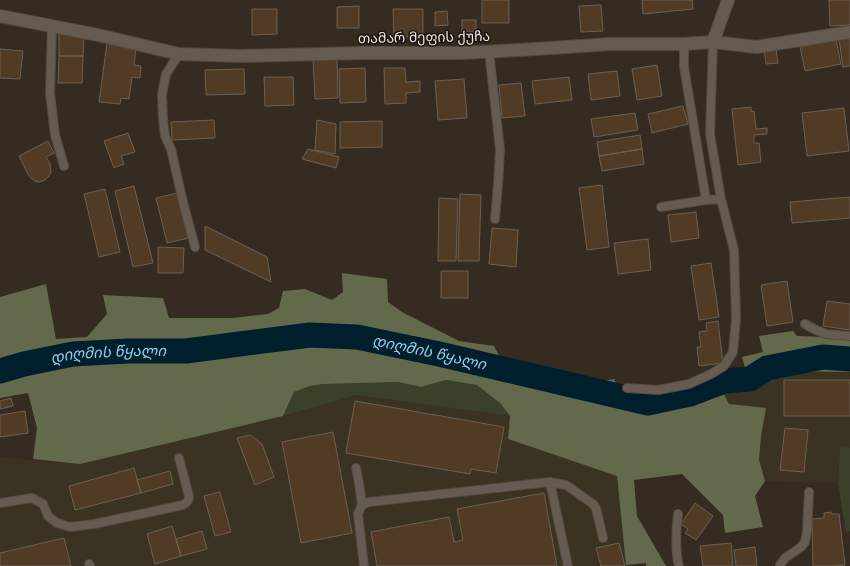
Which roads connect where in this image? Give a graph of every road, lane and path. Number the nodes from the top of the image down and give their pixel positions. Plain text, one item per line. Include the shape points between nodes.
1 (728, 0) edge
2 (0, 16) edge
3 (52, 26) junction
4 (850, 32) edge
5 (713, 42) junction
6 (684, 44) junction
7 (489, 51) junction
8 (179, 54) junction
9 (64, 166) dead end
10 (721, 199) junction
11 (706, 200) junction
12 (661, 207) dead end
13 (495, 219) dead end
14 (195, 247) dead end
15 (805, 324) dead end
16 (850, 336) edge
17 (627, 388) dead end
18 (179, 458) dead end
19 (356, 468) dead end
20 (550, 482) junction
21 (809, 492) dead end
22 (0, 503) edge
23 (362, 505) junction
24 (678, 514) dead end
25 (603, 538) dead end
26 (364, 566) edge
27 (568, 566) edge
28 (679, 566) edge
29 (780, 566) edge

1 - 5 street
2 - 3 street, თამარ მეფის ქუჩა
3 - 8 street, თამარ მეფის ქუჩა
3 - 9 lane via 50,93 55,135
4 - 5 street, თამარ მეფის ქუჩა via 757,47
5 - 6 street, თამარ მეფის ქუჩა
5 - 10 lane via 710,134
6 - 7 street, თამარ მეფის ქუჩა via 611,44
6 - 11 lane via 684,67
7 - 8 street, თამარ მეფის ქუჩა via 241,56
7 - 13 lane via 500,148
8 - 14 lane via 166,74 162,95 163,119 165,136 171,149
10 - 11 lane
10 - 17 lane via 734,250 736,319 733,352 724,366 689,384 658,390
11 - 12 lane
15 - 16 lane via 826,334
18 - 22 lane via 189,496 183,505 70,527 57,523 48,516 43,504 32,498
19 - 23 lane
20 - 23 lane via 368,502
20 - 25 lane via 566,485 594,504
20 - 27 lane
21 - 29 lane via 805,542 785,558
23 - 26 lane via 358,514
24 - 28 lane via 676,527

